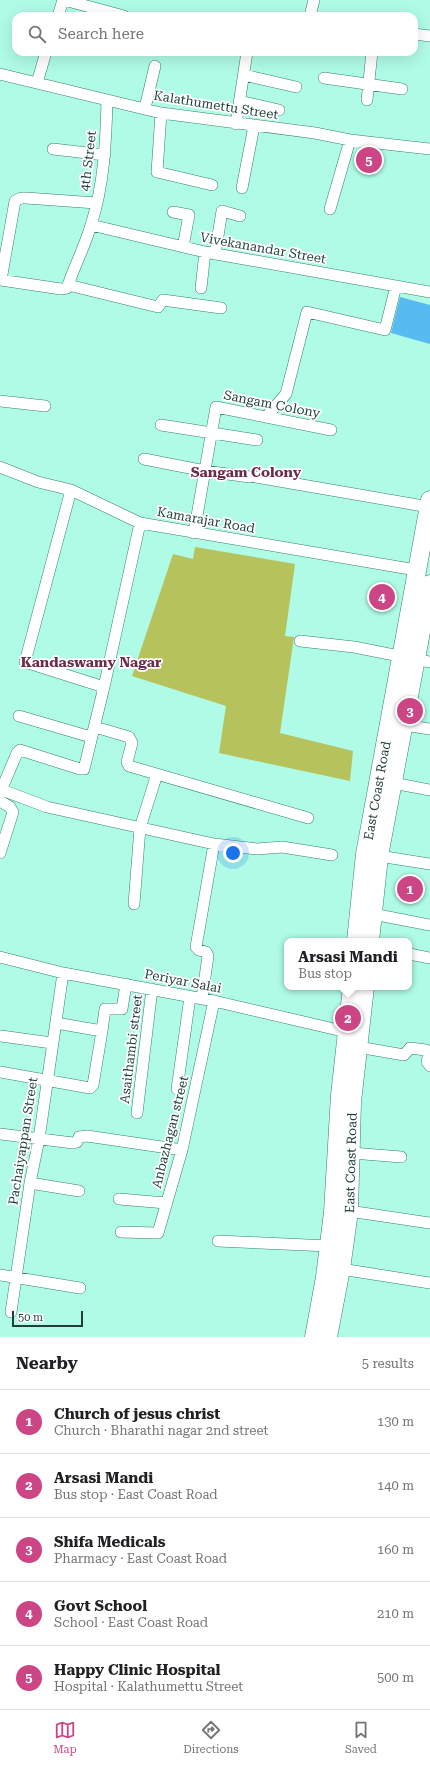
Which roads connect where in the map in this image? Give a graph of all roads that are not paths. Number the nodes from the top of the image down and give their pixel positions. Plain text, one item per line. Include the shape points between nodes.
1 (63, 0) edge
2 (314, 0) edge
3 (59, 12) edge
4 (109, 12) edge
5 (311, 12) edge
6 (418, 34) edge
7 (430, 36) edge
8 (45, 56) edge
9 (246, 56) edge
10 (372, 56) edge
11 (155, 66) dead end
12 (0, 74) edge
13 (244, 75) junction
14 (324, 78) dead end
15 (37, 82) junction
16 (368, 84) junction
17 (296, 87) dead end
18 (402, 89) dead end
19 (367, 100) dead end
20 (107, 101) junction
21 (239, 101) junction
22 (145, 108) junction
23 (279, 110) dead end
24 (161, 113) junction
25 (236, 124) junction
26 (254, 126) junction
27 (350, 140) junction
28 (53, 149) dead end
29 (430, 149) edge
30 (105, 155) junction
31 (212, 185) dead end
32 (242, 188) dead end
33 (96, 203) junction
34 (330, 209) dead end
35 (173, 212) dead end
36 (240, 216) dead end
37 (91, 225) junction
38 (183, 247) junction
39 (210, 253) junction
40 (1, 280) edge
41 (68, 285) junction
42 (396, 286) junction
43 (200, 288) dead end
44 (430, 292) edge
45 (221, 308) dead end
46 (0, 401) edge
47 (45, 406) dead end
48 (266, 417) junction
49 (161, 425) dead end
50 (331, 430) dead end
51 (211, 432) junction
52 (257, 440) dead end
53 (144, 459) dead end
54 (0, 467) edge
55 (205, 471) junction
56 (71, 490) junction
57 (429, 503) edge
58 (140, 523) junction
59 (194, 533) junction
60 (416, 570) junction
61 (430, 584) edge
62 (300, 641) dead end
63 (416, 660) edge
64 (104, 687) junction
65 (19, 716) dead end
66 (404, 724) junction
67 (430, 729) edge
68 (93, 732) junction
69 (157, 774) junction
70 (393, 783) junction
71 (430, 790) edge
72 (1, 794) edge
73 (308, 818) dead end
74 (140, 828) junction
75 (214, 844) junction
76 (0, 853) edge
77 (332, 855) dead end
78 (379, 856) junction
79 (430, 864) edge
80 (134, 904) dead end
81 (373, 914) junction
82 (430, 925) edge
83 (356, 938) edge
84 (370, 938) edge
85 (412, 955) edge
86 (0, 957) edge
87 (430, 958) edge
88 (63, 973) junction
89 (126, 984) junction
90 (152, 989) junction
91 (352, 990) edge
92 (364, 990) edge
93 (190, 997) junction
94 (202, 998) junction
95 (214, 1001) junction
96 (56, 1023) junction
97 (102, 1031) junction
98 (1, 1036) dead end
99 (355, 1038) junction
100 (52, 1042) junction
101 (430, 1066) edge
102 (0, 1072) edge
103 (47, 1081) junction
104 (177, 1089) dead end
105 (137, 1113) dead end
106 (0, 1134) edge
107 (39, 1139) junction
108 (182, 1150) junction
109 (352, 1153) junction
110 (401, 1157) dead end
111 (30, 1183) junction
112 (79, 1191) dead end
113 (119, 1198) dead end
114 (166, 1203) junction
115 (349, 1211) junction
116 (430, 1223) edge
117 (121, 1232) dead end
118 (218, 1241) dead end
119 (329, 1246) junction
120 (341, 1269) junction
121 (0, 1274) edge
122 (15, 1277) junction
123 (430, 1283) edge
124 (80, 1288) dead end
125 (11, 1312) dead end
126 (314, 1337) edge
127 (328, 1337) edge

1 - 3 street
1 - 4 street
2 - 5 street
6 - 7 street
8 - 15 street
9 - 13 street
10 - 16 street
11 - 22 street
12 - 15 street, Kalathumettu Street
13 - 17 street
13 - 21 street
14 - 16 street
15 - 20 street, Kalathumettu Street
16 - 18 street
16 - 19 street
20 - 22 street, Kalathumettu Street
20 - 30 street, 4th Street
21 - 23 street
21 - 25 street
22 - 24 street, Kalathumettu Street
24 - 25 street, Kalathumettu Street
24 - 31 street via 157,172
25 - 26 street, Kalathumettu Street
26 - 27 street, Kalathumettu Street
26 - 32 street
27 - 29 street, Kalathumettu Street
27 - 34 street
28 - 30 street
30 - 33 street, 4th Street
33 - 37 street, 4th Street
33 - 40 street via 26,198 16,201
35 - 38 street via 189,215
36 - 39 street via 222,211
37 - 38 street, Vivekanandar Street
37 - 41 street, 4th Street
38 - 39 street, Vivekanandar Street
39 - 42 street, Vivekanandar Street
39 - 43 street
40 - 41 street via 61,289 66,289
41 - 45 street via 158,306 163,300
42 - 44 street, Vivekanandar Street
42 - 48 street via 385,330 307,312 286,394
46 - 47 street
48 - 50 street, Sangam Colony
48 - 51 street, Sangam Colony via 216,406
49 - 51 street
51 - 52 street
51 - 55 street, Sangam Colony
53 - 55 street
54 - 56 street, Kamarajar Road via 38,482
55 - 57 street
55 - 59 street, Sangam Colony
56 - 58 street, Kamarajar Road
56 - 64 street via 25,662
57 - 60 main road, East Coast Road
58 - 59 street, Kamarajar Road
58 - 64 street
59 - 60 street, Kamarajar Road
60 - 63 main road, East Coast Road
61 - 63 main road, East Coast Road
62 - 63 street via 354,647
63 - 66 main road, East Coast Road
63 - 83 main road, East Coast Road via 366,846
64 - 68 street
65 - 68 street
66 - 67 street
66 - 70 main road, East Coast Road
68 - 69 street via 129,737 132,743 128,764
68 - 72 street via 85,766 81,770 22,750 18,751
69 - 73 street
69 - 74 street
70 - 71 street
70 - 78 main road, East Coast Road
72 - 74 street
72 - 76 street via 12,812
74 - 75 street
74 - 80 street
75 - 77 street via 257,849 282,847
75 - 94 street via 196,947 208,956
78 - 79 street
78 - 81 main road, East Coast Road
81 - 82 street
81 - 84 main road, East Coast Road
85 - 87 street
86 - 88 street, Periyar Salai
88 - 89 street, Periyar Salai
88 - 96 street, Pachaiyappan Street
89 - 90 street, Periyar Salai
89 - 97 street via 122,1009 105,1009
90 - 93 street, Periyar Salai
90 - 105 street, Asaithambi street
91 - 99 main road, East Coast Road
92 - 99 main road, East Coast Road
93 - 94 street, Periyar Salai
93 - 104 street
94 - 95 street, Periyar Salai
95 - 99 street, Periyar Salai
95 - 108 street, Anbazhagan street
96 - 97 street
96 - 100 street, Pachaiyappan Street
97 - 103 street via 92,1087
98 - 100 street
99 - 101 street, Periyar Salai via 404,1055 410,1048 426,1050
99 - 109 main road, East Coast Road
99 - 119 main road, East Coast Road via 340,1095
100 - 103 street, Pachaiyappan Street
102 - 103 street
103 - 107 street, Pachaiyappan Street
106 - 107 street
107 - 108 street via 73,1144 79,1137 87,1136
107 - 111 street, Pachaiyappan Street
108 - 114 street, Anbazhagan street
109 - 110 street
109 - 115 main road, East Coast Road
111 - 112 street
111 - 122 street, Pachaiyappan Street
113 - 114 street
114 - 117 street, Anbazhagan street via 158,1233
115 - 116 street
115 - 120 main road, East Coast Road
118 - 119 street
119 - 126 main road, East Coast Road
120 - 123 street
120 - 127 main road, East Coast Road
121 - 122 street
122 - 124 street
122 - 125 street, Pachaiyappan Street

